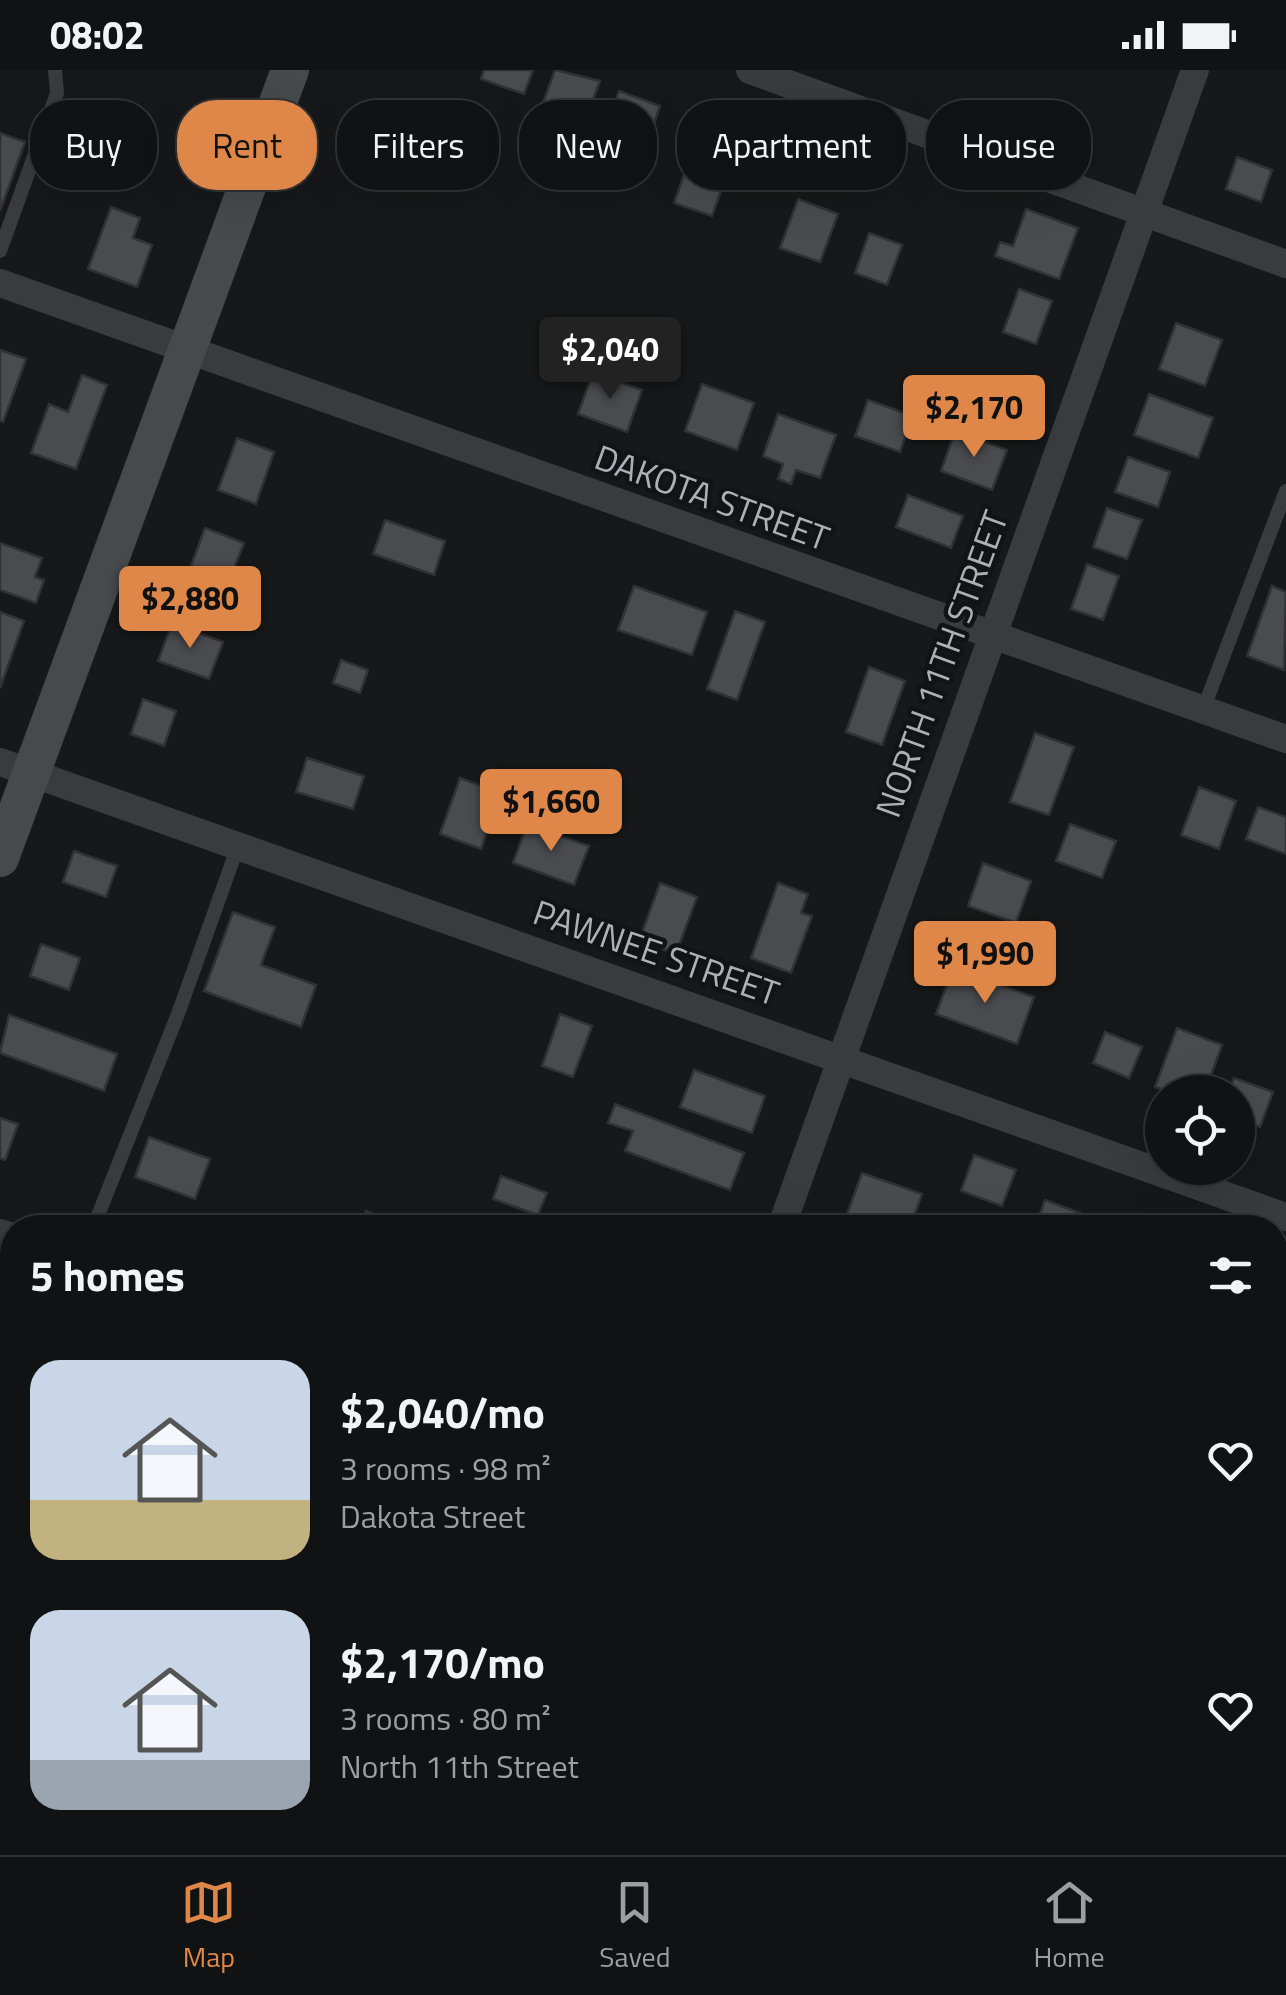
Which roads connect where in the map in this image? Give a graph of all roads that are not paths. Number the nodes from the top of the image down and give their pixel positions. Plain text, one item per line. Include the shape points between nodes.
1 (55, 70) edge
2 (290, 70) edge
3 (750, 70) edge
4 (1195, 70) edge
5 (1144, 215) junction
6 (0, 250) edge
7 (1286, 264) edge
8 (0, 283) edge
9 (188, 352) junction
10 (1285, 499) edge
11 (991, 636) junction
12 (1203, 710) junction
13 (1286, 740) edge
14 (16, 768) edge
15 (238, 846) junction
16 (0, 858) edge
17 (841, 1058) junction
18 (98, 1215) edge
19 (785, 1215) edge
20 (1278, 1215) edge

1 - 6 lane via 58,93
2 - 9 street
3 - 5 street
4 - 5 street, NORTH 11TH STREET
5 - 7 street
5 - 11 street, NORTH 11TH STREET
8 - 9 street, DAKOTA STREET
9 - 11 street, DAKOTA STREET
9 - 14 street
10 - 12 lane
11 - 12 street, DAKOTA STREET
11 - 17 street, NORTH 11TH STREET
12 - 13 street, DAKOTA STREET
14 - 15 street, PAWNEE STREET
14 - 16 street
15 - 17 street, PAWNEE STREET
15 - 18 lane
17 - 19 street, NORTH 11TH STREET
17 - 20 street, PAWNEE STREET

